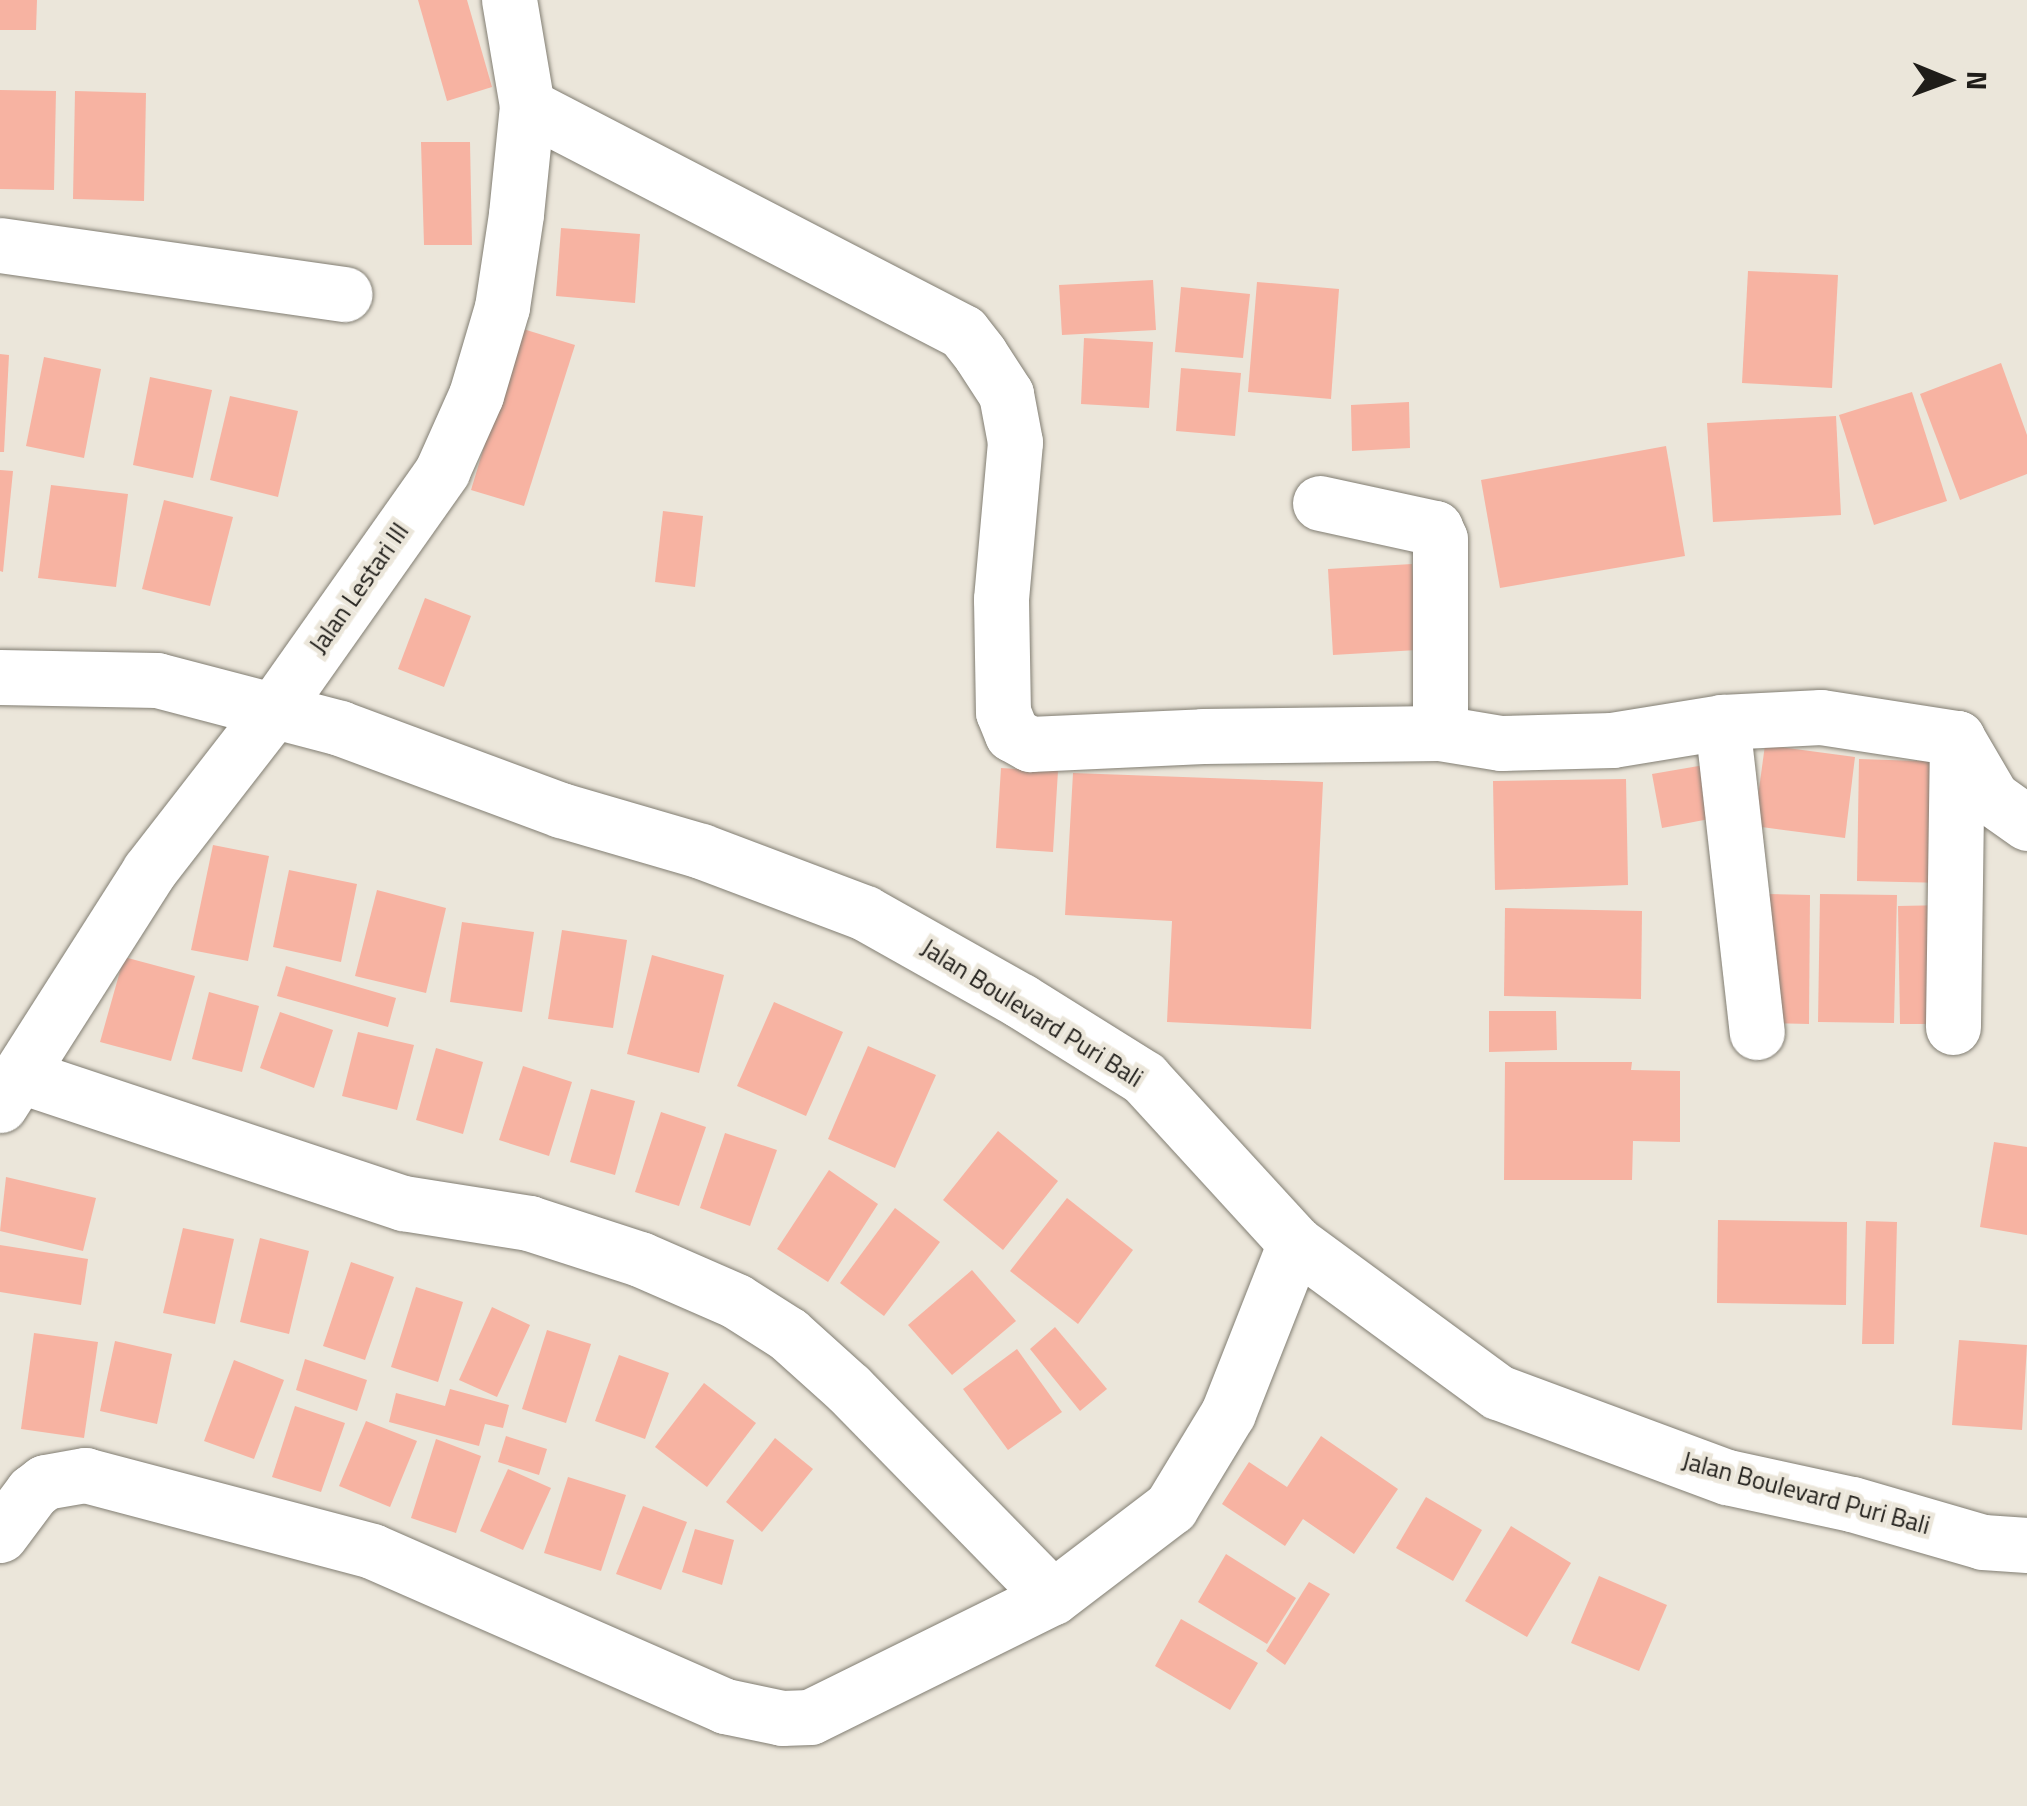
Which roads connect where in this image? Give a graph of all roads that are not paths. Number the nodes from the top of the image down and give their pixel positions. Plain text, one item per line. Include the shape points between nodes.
1 (509, 0) edge
2 (528, 106) junction
3 (0, 246) edge
4 (345, 294) dead end
5 (1320, 503) dead end
6 (0, 677) edge
7 (273, 712) junction
8 (1722, 722) junction
9 (1440, 733) junction
10 (1957, 738) junction
11 (2027, 824) edge
12 (1954, 1027) dead end
13 (1757, 1032) dead end
14 (10, 1090) edge
15 (1295, 1243) junction
16 (0, 1535) edge
17 (2027, 1545) edge
18 (1053, 1597) junction

1 - 2 street, Jalan Lestari III
2 - 7 street, Jalan Lestari III via 502,307 476,395 442,471
2 - 9 street via 963,332 972,343 1006,394 1016,442 1001,599 1003,712 1012,734 1030,744
3 - 4 street
5 - 9 street via 1436,528
6 - 7 street, Jalan Boulevard Puri Bali via 156,680
7 - 14 street, Jalan Lestari III via 149,871
7 - 15 street, Jalan Boulevard Puri Bali via 340,728 865,913 1144,1078
8 - 9 street via 1594,741 1502,744
8 - 10 street via 1820,717
8 - 13 street
10 - 11 street via 1992,798
10 - 12 street
14 - 18 street via 403,1202 529,1223 736,1300 788,1334 849,1390
15 - 17 street, Jalan Boulevard Puri Bali via 1498,1392 1727,1477 1983,1542
15 - 18 street via 1228,1413 1171,1507
16 - 18 street via 45,1482 85,1475 372,1551 688,1692 782,1718 810,1717

